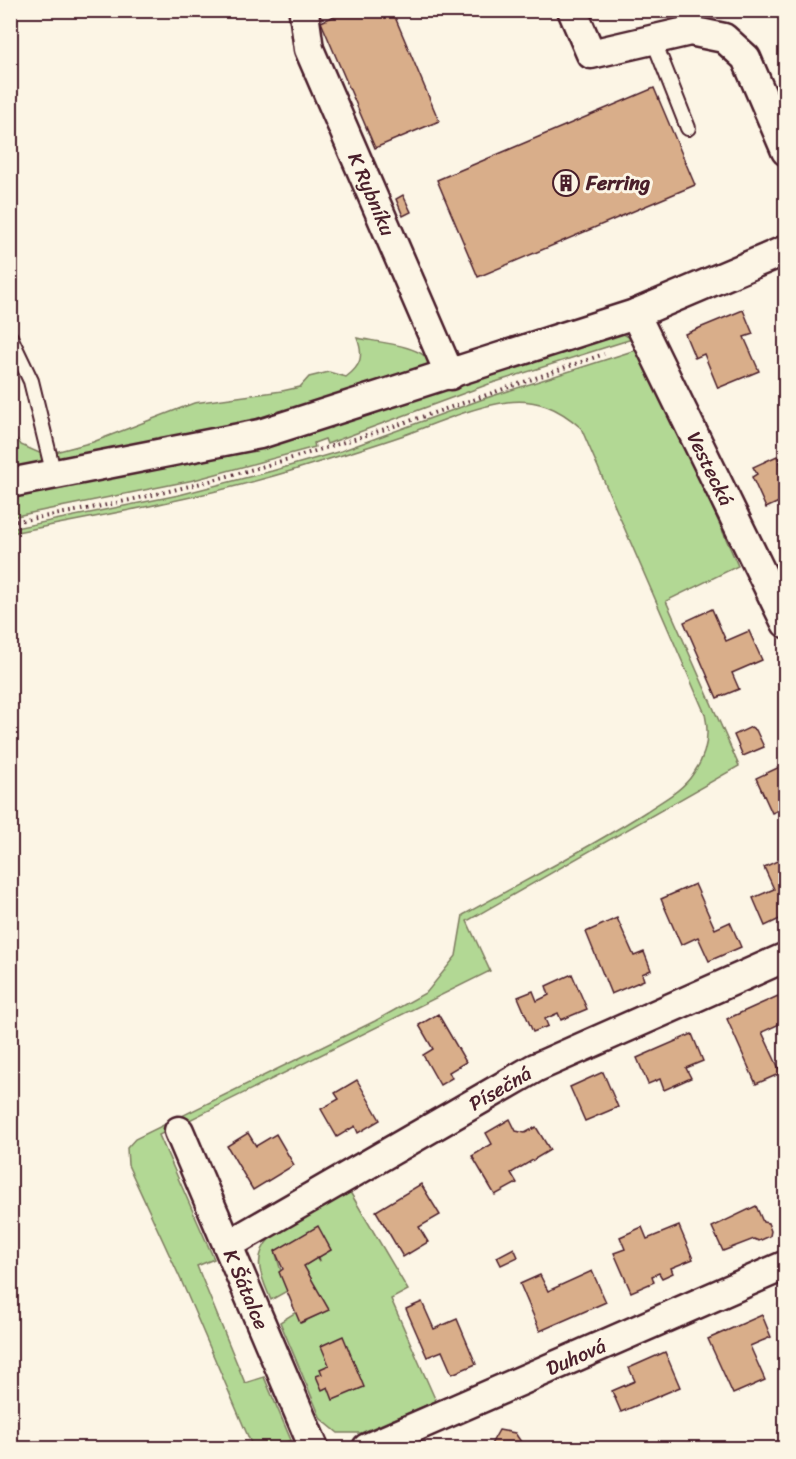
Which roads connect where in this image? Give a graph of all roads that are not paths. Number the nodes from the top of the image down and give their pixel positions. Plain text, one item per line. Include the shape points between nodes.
1 (306, 10) edge
2 (572, 10) edge
3 (653, 39) junction
4 (688, 128) dead end
5 (786, 151) edge
6 (786, 250) edge
7 (635, 314) junction
8 (10, 337) edge
9 (450, 375) junction
10 (54, 475) junction
11 (10, 483) edge
12 (786, 623) edge
13 (786, 957) edge
14 (179, 1131) dead end
15 (228, 1245) junction
16 (786, 1265) edge
17 (384, 1446) edge
18 (314, 1449) edge

1 - 9 street, K Rybníku via 309,49
2 - 3 street via 591,54
3 - 4 lane
3 - 5 street via 690,31 724,38 746,58
6 - 7 street
7 - 9 street
7 - 12 street, Vestecká
8 - 10 lane via 31,381
9 - 10 street via 260,434
10 - 11 street
13 - 15 street, Písečná via 536,1068
14 - 15 street, K Šátalce
15 - 18 street, K Šátalce
16 - 17 street, Duhová

